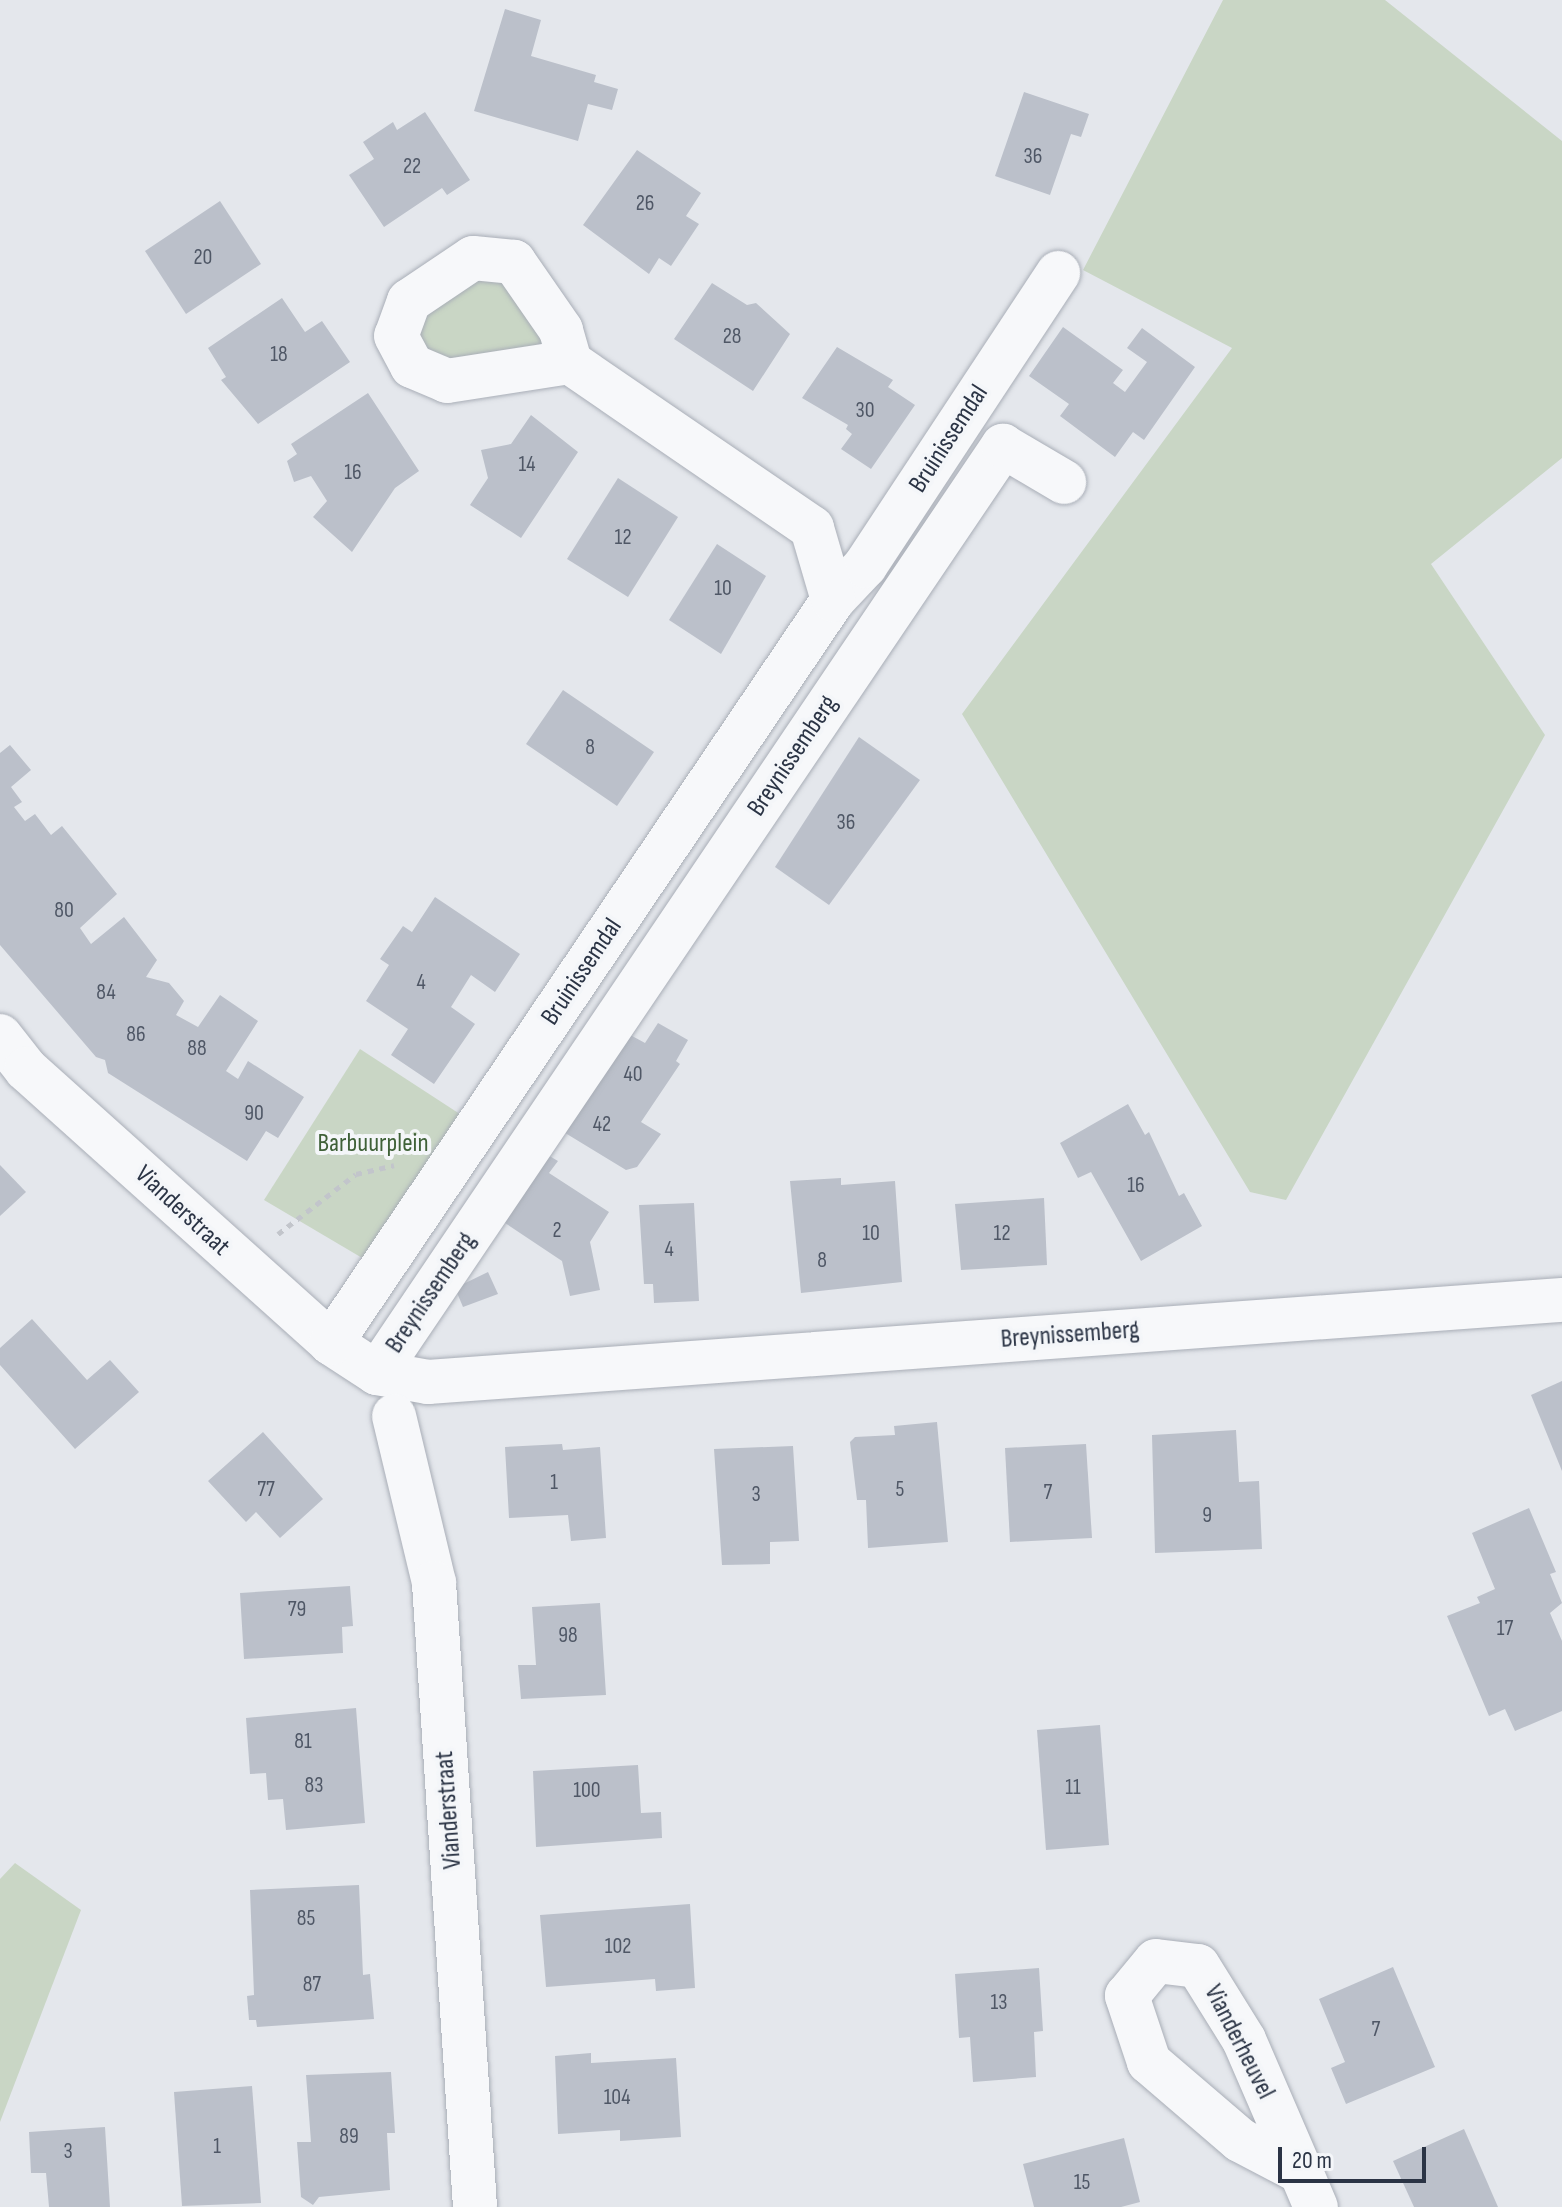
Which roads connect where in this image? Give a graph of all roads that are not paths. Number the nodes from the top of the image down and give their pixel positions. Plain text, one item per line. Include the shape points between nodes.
1 (1058, 273) dead end
2 (570, 362) dead end
3 (1064, 482) dead end
4 (833, 600) junction
5 (0, 1036) edge
6 (1562, 1300) edge
7 (331, 1343) junction
8 (377, 1373) junction
9 (394, 1416) dead end
10 (1308, 2190) edge
11 (475, 2207) edge

1 - 4 street, Bruinissemdal via 865,566
2 - 4 street via 812,528
3 - 8 street, Breynissemberg via 1003,446
4 - 7 street, Bruinissemdal
5 - 7 street, Vianderstraat via 26,1069
6 - 8 street, Breynissemberg via 428,1382
7 - 8 street, Vianderstraat
9 - 11 street, Vianderstraat via 434,1583
10 - 10 street, Vianderheuvel via 1149,2062 1127,1996 1156,1961 1198,1966 1244,2040

